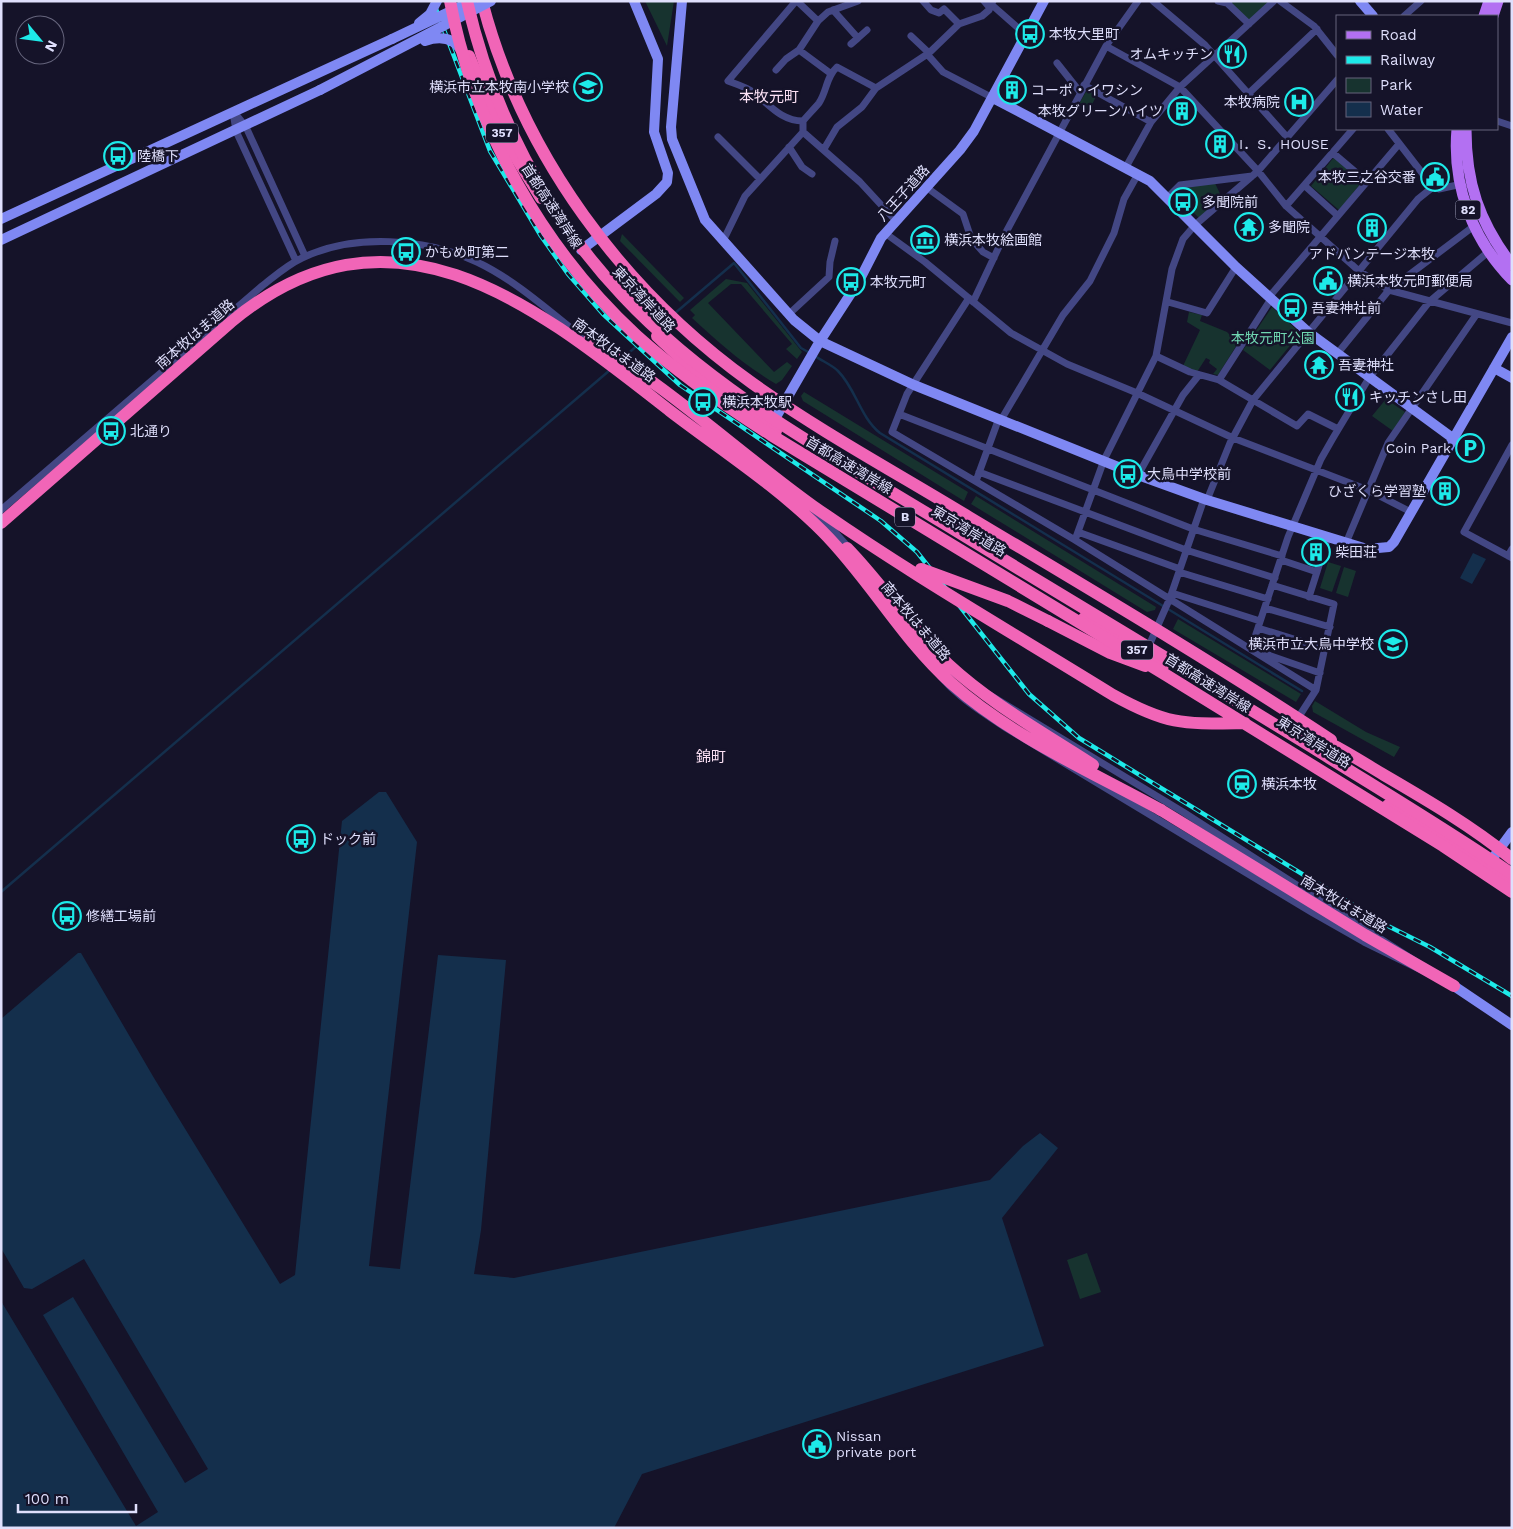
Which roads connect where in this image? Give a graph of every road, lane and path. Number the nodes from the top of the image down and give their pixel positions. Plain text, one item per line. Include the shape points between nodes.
1 (437, 1) edge
2 (451, 1) edge
3 (467, 1) edge
4 (472, 1) edge
5 (482, 1) edge
6 (491, 1) edge
7 (634, 1) edge
8 (682, 1) edge
9 (797, 1) edge
10 (858, 1) edge
11 (923, 1) edge
12 (984, 1) edge
13 (1044, 1) edge
14 (1138, 1) edge
15 (1153, 1) edge
16 (1218, 1) edge
17 (1274, 1) edge
18 (1280, 1) edge
19 (1360, 1) edge
20 (1421, 1) edge
21 (1489, 1) edge
22 (1498, 1) edge
23 (1228, 2) edge
24 (992, 5) edge
25 (833, 10) junction
26 (1372, 15) edge
27 (1405, 15) edge
28 (1484, 15) edge
29 (1493, 15) edge
30 (818, 21) junction
31 (959, 24) junction
32 (1249, 24) junction
33 (1317, 29) junction
34 (867, 30) dead end
35 (1026, 35) junction
36 (911, 36) dead end
37 (858, 38) junction
38 (392, 39) junction
39 (851, 44) dead end
40 (1106, 46) junction
41 (799, 50) junction
42 (396, 52) junction
43 (928, 53) junction
44 (1336, 54) edge
45 (1214, 56) junction
46 (1057, 63) dead end
47 (776, 70) dead end
48 (830, 73) junction
49 (1336, 81) edge
50 (1180, 87) junction
51 (876, 88) junction
52 (1082, 89) junction
53 (1247, 95) junction
54 (993, 98) junction
55 (233, 112) junction
56 (803, 121) junction
57 (1498, 121) edge
58 (1151, 122) junction
59 (1512, 126) edge
60 (241, 129) junction
61 (1352, 130) edge
62 (1389, 130) edge
63 (1457, 130) edge
64 (1466, 130) edge
65 (803, 132) junction
66 (1060, 132) junction
67 (718, 137) dead end
68 (1287, 137) junction
69 (1399, 144) junction
70 (789, 147) junction
71 (824, 150) junction
72 (1333, 153) junction
73 (516, 159) junction
74 (1126, 167) junction
75 (1255, 173) junction
76 (812, 174) dead end
77 (1138, 174) junction
78 (760, 179) junction
79 (1366, 181) junction
80 (1464, 184) junction
81 (1305, 186) junction
82 (926, 187) junction
83 (1433, 187) junction
84 (1168, 197) junction
85 (1286, 206) junction
86 (1338, 214) junction
87 (1, 219) edge
88 (896, 221) junction
89 (1195, 225) junction
90 (1474, 226) junction
91 (885, 233) junction
92 (1320, 235) junction
93 (600, 236) junction
94 (724, 239) junction
95 (1, 240) edge
96 (835, 241) dead end
97 (581, 250) junction
98 (1488, 252) junction
99 (305, 256) junction
100 (994, 258) junction
101 (296, 261) junction
102 (1512, 265) edge
103 (1236, 267) junction
104 (1359, 271) junction
105 (1512, 280) edge
106 (1389, 290) junction
107 (1270, 298) junction
108 (971, 300) junction
109 (1168, 302) junction
110 (1429, 302) junction
111 (530, 306) junction
112 (788, 314) junction
113 (1476, 315) junction
114 (1512, 323) edge
115 (1308, 332) junction
116 (1512, 337) edge
117 (820, 341) junction
118 (1042, 349) junction
119 (1337, 354) junction
120 (1156, 356) junction
121 (1494, 368) junction
122 (1199, 375) junction
123 (1369, 378) junction
124 (1512, 378) edge
125 (1219, 380) junction
126 (914, 385) junction
127 (1137, 393) junction
128 (1253, 400) junction
129 (783, 405) junction
130 (1413, 409) junction
131 (1175, 410) junction
132 (899, 414) junction
133 (1000, 419) junction
134 (770, 427) junction
135 (1338, 429) junction
136 (1233, 438) junction
137 (1454, 439) junction
138 (1512, 445) edge
139 (716, 446) junction
140 (987, 449) junction
141 (1104, 460) junction
142 (1316, 471) junction
143 (979, 472) junction
144 (1138, 475) junction
145 (976, 481) junction
146 (1092, 490) junction
147 (1368, 490) junction
148 (1205, 499) junction
149 (1, 510) edge
150 (1085, 511) junction
151 (1411, 512) junction
152 (1, 518) edge
153 (1, 523) edge
154 (1294, 527) junction
155 (1194, 529) junction
156 (1078, 532) junction
157 (1328, 537) junction
158 (1075, 540) junction
159 (1346, 543) junction
160 (1186, 550) junction
161 (1510, 554) edge
162 (1281, 558) junction
163 (1179, 571) junction
164 (1317, 572) junction
165 (1274, 581) junction
166 (1171, 596) junction
167 (1309, 597) junction
168 (1268, 599) junction
169 (1265, 608) junction
170 (1259, 624) junction
171 (1330, 627) junction
172 (1157, 630) junction
173 (1251, 649) junction
174 (1326, 649) junction
175 (1145, 655) junction
176 (927, 657) junction
177 (1320, 673) junction
178 (1166, 674) junction
179 (1316, 690) junction
180 (1298, 718) junction
181 (1160, 810) junction
182 (1512, 832) edge
183 (1498, 849) junction
184 (1512, 858) edge
185 (1512, 863) edge
186 (1487, 866) junction
187 (1509, 878) edge
188 (1512, 892) edge
189 (1454, 986) junction
190 (1512, 1026) edge

1 - 38 street, bridge via 425,18
2 - 73 highway, 東京湾岸道路 / 357 via 489,106
2 - 178 highway, 首都高速湾岸線 / B, bridge via 476,94 514,177 559,247 637,336 698,386 771,435
3 - 187 highway, 首都高速湾岸線 / B, bridge via 493,88 510,129 549,202 572,236 611,282 677,346 742,396 808,440 1258,714
4 - 38 street, bridge
5 - 93 highway, 東京湾岸道路 / 357 via 499,59 531,131 566,190
6 - 42 street, bridge
7 - 93 street via 658,59 654,126 668,179 656,194
8 - 94 street via 672,139 701,214
9 - 30 street
9 - 56 street via 728,81 752,92 771,109 795,121
10 - 25 street
11 - 31 street via 939,13 944,9
12 - 24 street
13 - 35 street, 八王子道路
14 - 40 street
15 - 45 street
16 - 23 street
17 - 32 street
18 - 33 street
19 - 26 street
20 - 27 street
21 - 28 main road
22 - 29 main road
23 - 32 street
24 - 31 street via 982,16
24 - 35 street
25 - 30 street
25 - 37 street
30 - 41 street
31 - 43 street
32 - 45 street
33 - 44 street
33 - 53 street
34 - 37 street
35 - 54 street, 八王子道路
36 - 43 street
37 - 39 street
38 - 55 street
40 - 50 street
40 - 52 street
41 - 47 street
41 - 48 street
42 - 60 street, bridge
42 - 73 street, bridge via 438,38 455,43 462,52 483,104
43 - 51 street
43 - 54 street via 943,72
45 - 50 street
45 - 53 street
46 - 52 street
48 - 51 street via 837,68
48 - 56 street via 818,104
49 - 68 street
50 - 58 street
50 - 75 street
51 - 71 street via 862,107 836,126
52 - 58 street
52 - 66 street
53 - 68 street
54 - 66 street
54 - 82 street, 八王子道路 via 967,142
55 - 60 street
55 - 87 street
56 - 65 street
57 - 59 street
58 - 74 street
60 - 95 street
60 - 99 street
60 - 101 street
61 - 72 street
62 - 69 street
63 - 80 main road, 82 via 1456,161
64 - 80 main road, 82
65 - 70 street
65 - 71 street
66 - 74 street
66 - 100 street
67 - 78 street
68 - 75 street
69 - 79 street
69 - 83 street
70 - 76 street via 802,167
70 - 78 street
71 - 88 street
72 - 79 street
72 - 81 street
73 - 97 highway, 東京湾岸道路 / 357
74 - 77 street
75 - 84 street via 1180,184
75 - 85 street
75 - 89 street
77 - 84 street
77 - 118 street via 1124,199 1114,233 1090,281
78 - 94 street via 745,196
79 - 86 street
80 - 83 street via 1439,189
80 - 90 main road, 82
80 - 102 main road, 82
81 - 85 street
81 - 86 street
82 - 88 street, 八王子道路
82 - 100 street via 963,214 976,244
83 - 104 street via 1418,198
84 - 89 street
85 - 92 street
86 - 92 street
88 - 91 street, 八王子道路
89 - 103 street
89 - 109 street via 1183,239 1172,269
90 - 98 main road, 82
90 - 106 street
91 - 108 street
91 - 117 street, 八王子道路
92 - 104 street
92 - 107 street
93 - 97 street
93 - 129 highway, 東京湾岸道路 / 357 via 637,282 682,327
94 - 112 street
96 - 112 street via 829,277
97 - 134 highway, 東京湾岸道路 / 357 via 620,298 676,355
98 - 105 main road, 82
98 - 110 street
99 - 101 street
99 - 176 street via 352,244 406,241 454,252 501,275 834,531
100 - 108 street
101 - 149 street via 262,286
103 - 107 street
103 - 109 street via 1207,313
104 - 106 street
104 - 115 street
106 - 110 street
106 - 119 street
107 - 115 street
107 - 125 street
108 - 118 street via 1011,333
108 - 126 street via 935,348
109 - 120 street
110 - 113 street
110 - 123 street
111 - 152 highway, 南本牧はま道路, bridge via 463,272 411,261 356,261 298,277 264,293 235,314
111 - 181 highway, 南本牧はま道路, bridge via 626,373 822,524 865,567 933,649 969,681
111 - 184 highway, bridge via 628,365 847,529 1130,705 1158,718 1183,724 1271,724 1312,734 1405,787
112 - 117 street
113 - 114 street
113 - 130 street
115 - 119 street
115 - 128 street
116 - 121 street
117 - 126 street
117 - 129 street, 八王子道路
118 - 127 street via 1067,364
118 - 133 street
119 - 123 street
120 - 122 street
120 - 127 street
121 - 124 street
121 - 137 street
122 - 125 street
122 - 131 street
123 - 130 street
123 - 135 street
125 - 128 street
126 - 132 street
126 - 133 street
127 - 131 street
127 - 141 street
128 - 135 street via 1297,426 1308,414
128 - 136 street
129 - 134 street, 八王子道路
129 - 172 highway, 東京湾岸道路 / 357
130 - 137 street
130 - 147 street via 1388,443
131 - 136 street
131 - 144 street
132 - 140 street
132 - 145 street via 892,432
133 - 140 street
133 - 141 street
134 - 175 highway, 東京湾岸道路 / 357
135 - 142 street
136 - 142 street
136 - 148 street
137 - 151 street
138 - 161 street via 1464,532
139 - 153 highway, 南本牧はま道路, bridge via 573,338 497,290 462,275 423,266 356,264 299,280 252,305
139 - 178 highway, bridge via 906,562 1014,604 1110,653
139 - 181 highway, 南本牧はま道路, bridge via 786,499 823,532 906,636 953,684 1022,734
140 - 143 street
140 - 146 street
141 - 144 street
141 - 146 street
142 - 147 street
142 - 154 street
143 - 145 street
143 - 150 street
144 - 148 street
145 - 158 street
146 - 150 street
146 - 155 street
147 - 151 street
147 - 159 street
148 - 154 street
148 - 155 street
150 - 156 street
150 - 160 street
151 - 159 street via 1389,547 1367,550
154 - 157 street
154 - 162 street
155 - 160 street
155 - 162 street
156 - 158 street
156 - 163 street
157 - 159 street
157 - 164 street
158 - 166 street
160 - 163 street
160 - 165 street
162 - 164 street
162 - 165 street
163 - 166 street
163 - 168 street
164 - 167 street
165 - 167 street
165 - 168 street
166 - 170 street
166 - 172 street
166 - 173 street
167 - 171 street via 1334,604
168 - 169 street
169 - 170 street
169 - 171 street
170 - 173 street
170 - 174 street
171 - 174 street
172 - 175 street
172 - 180 highway, 東京湾岸道路 / 357
173 - 177 street
173 - 179 street
174 - 177 street
175 - 186 highway, 東京湾岸道路 / 357
176 - 189 street via 1183,812
176 - 189 street via 937,675 961,697 1006,728 1313,913
177 - 179 street
178 - 188 highway, 首都高速湾岸線 / B, bridge
179 - 180 street
180 - 183 highway, 東京湾岸道路 / 357
181 - 189 highway, 南本牧はま道路
182 - 183 street
183 - 184 highway, 東京湾岸道路 / 357
183 - 186 street
185 - 187 street
186 - 187 highway, 東京湾岸道路 / 357
189 - 190 street, 南本牧はま道路

